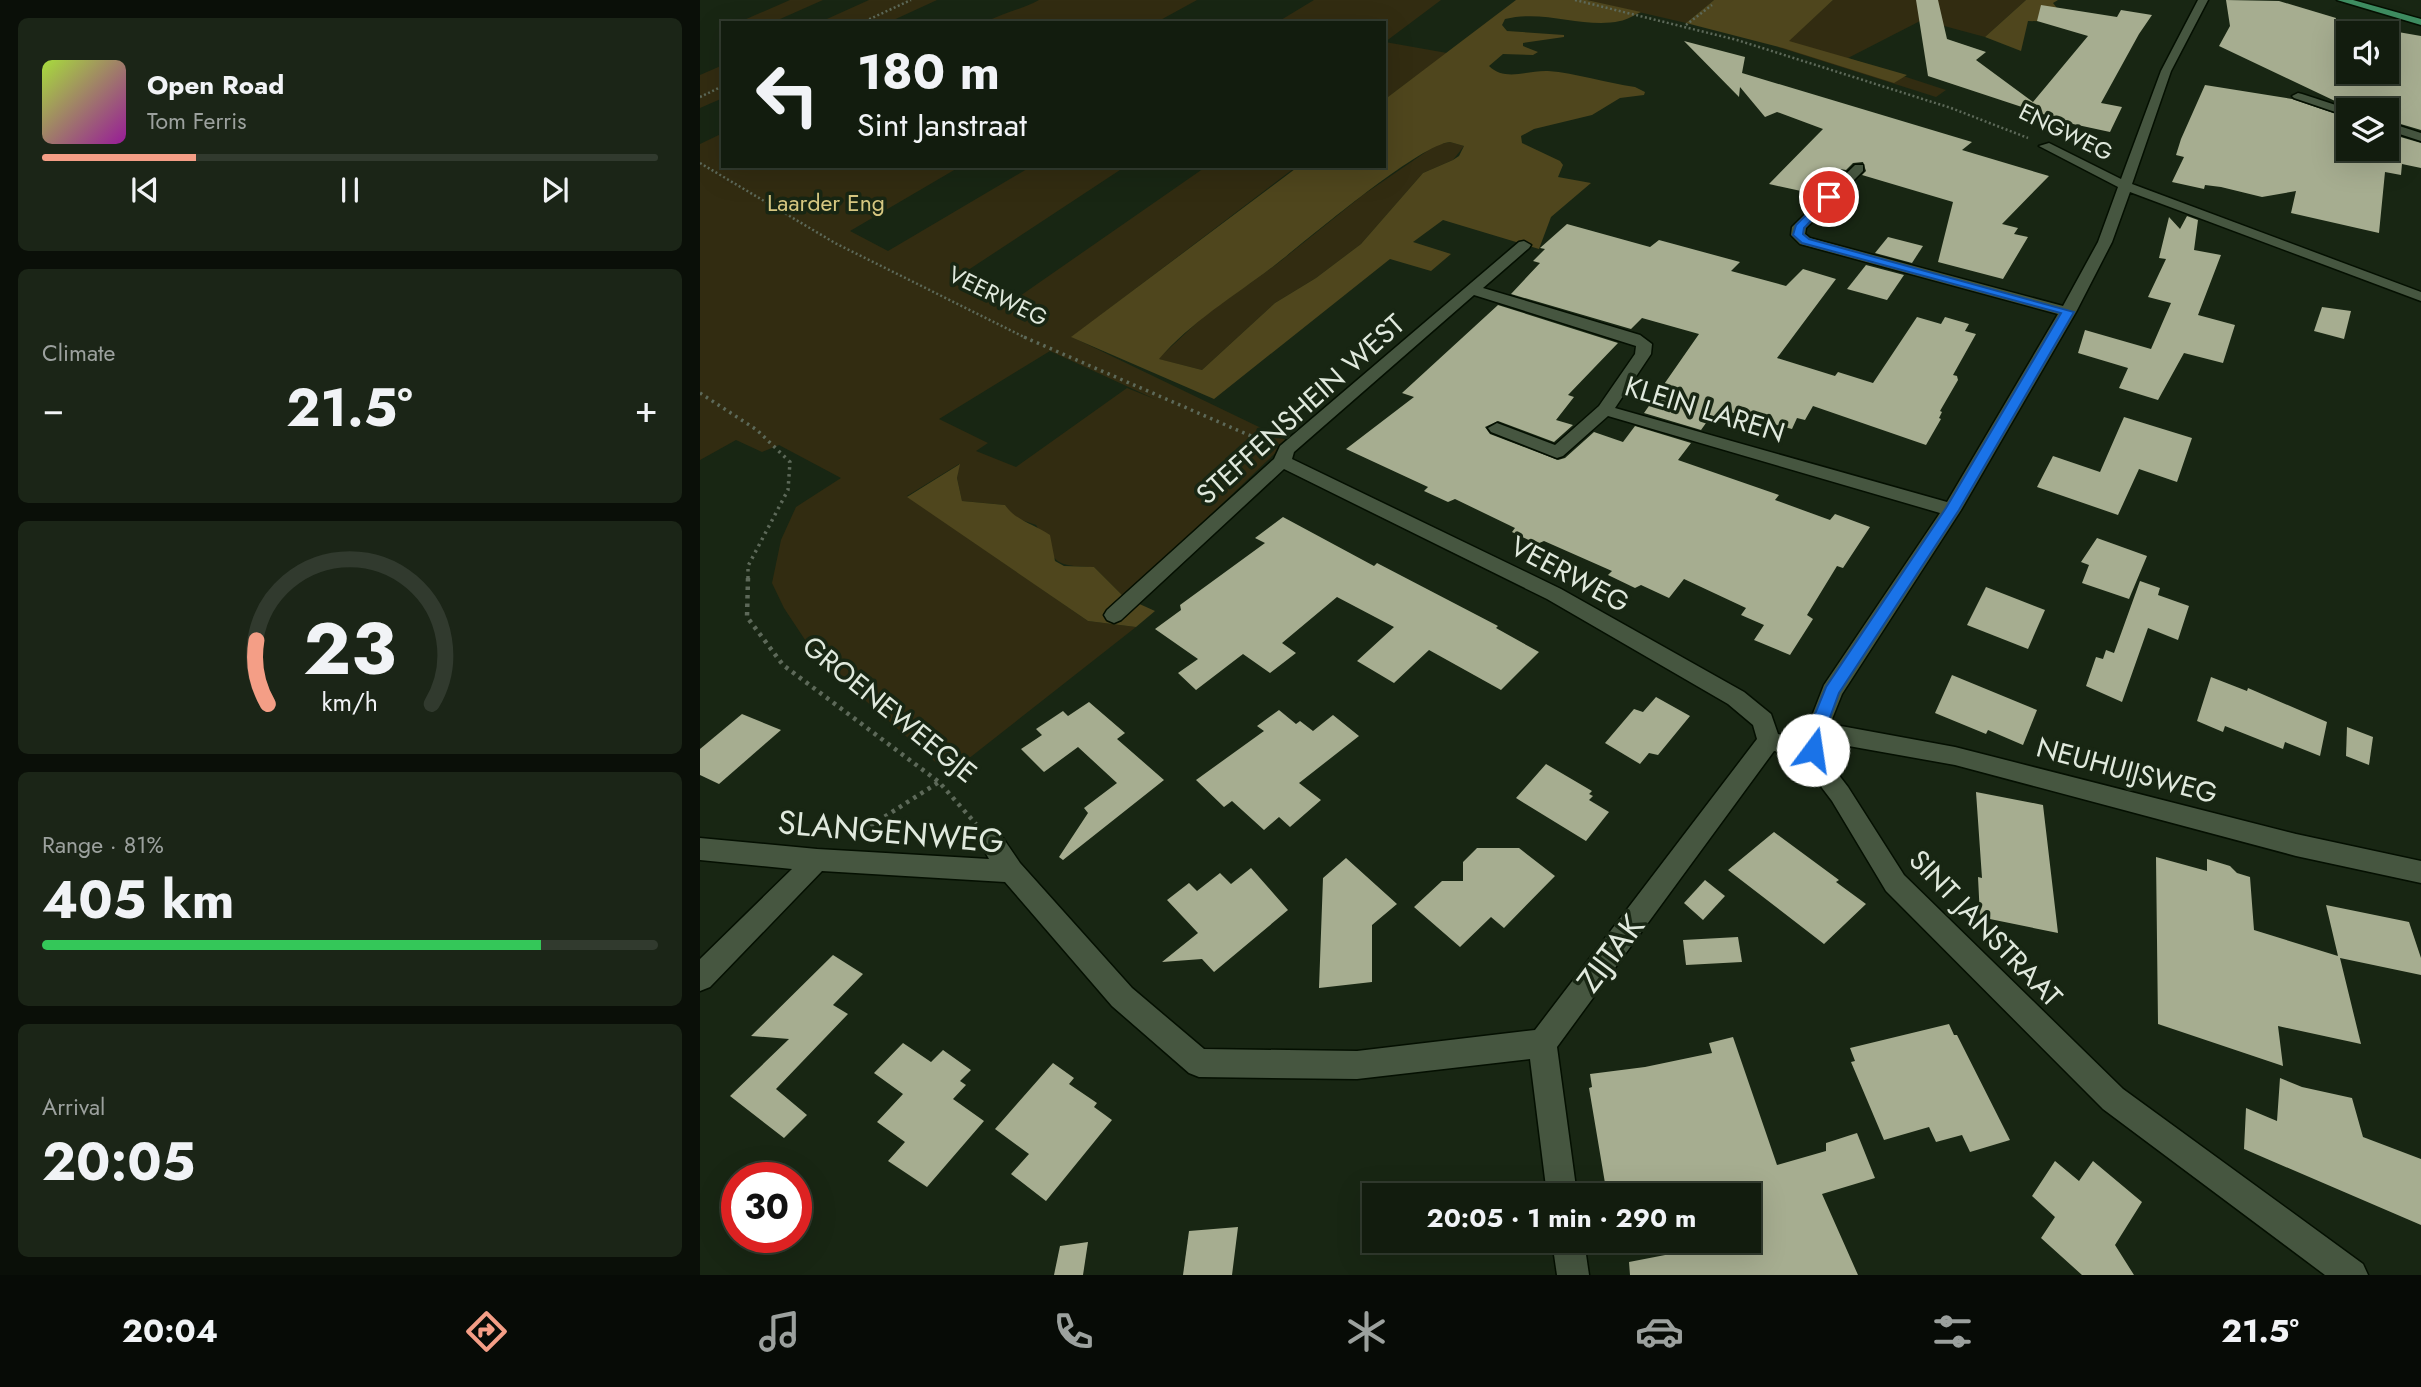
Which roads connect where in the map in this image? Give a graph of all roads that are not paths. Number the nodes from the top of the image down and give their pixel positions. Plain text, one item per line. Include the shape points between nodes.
1 (2203, 0) edge
2 (2342, 0) edge
3 (2421, 22) edge
4 (2298, 96) dead end
5 (2336, 109) edge
6 (2399, 130) edge
7 (2421, 137) edge
8 (2045, 146) road end
9 (1859, 168) dead end
10 (2124, 185) junction
11 (1524, 245) dead end
12 (1472, 290) junction
13 (2421, 297) edge
14 (2068, 312) junction
15 (1605, 410) junction
16 (1497, 428) dead end
17 (1279, 452) junction
18 (1952, 510) junction
19 (1114, 615) dead end
20 (1815, 740) junction
21 (1769, 741) junction
22 (992, 843) road end
23 (700, 849) edge
24 (817, 860) junction
25 (1010, 871) junction
26 (2421, 872) edge
27 (700, 978) edge
28 (1542, 1043) junction
29 (1560, 1183) edge
30 (1570, 1253) edge
31 (1573, 1275) edge
32 (2351, 1275) edge

1 - 10 street via 2166,71
2 - 3 main road
4 - 5 street
6 - 7 street
8 - 10 street, ENGWEG
9 - 14 street via 1799,227 1798,235 1805,241
10 - 13 street, ENGWEG
10 - 14 street via 2105,242
11 - 12 street, STEFFENSHEIN WEST
12 - 15 street, KLEIN LAREN via 1644,344 1643,354
12 - 17 street, STEFFENSHEIN WEST
14 - 18 street
15 - 16 street via 1557,452
15 - 18 street, KLEIN LAREN
17 - 19 street, STEFFENSHEIN WEST
17 - 21 street, VEERWEG via 1553,594 1736,698 1763,720
18 - 20 street via 1832,691
20 - 21 street
20 - 26 street, NEUHUIJSWEG via 1955,756 2296,845
20 - 32 street, SINT JANSTRAAT via 1818,765 1895,883 2113,1099
21 - 28 street, ZIJTAK
22 - 25 street
23 - 24 street, SLANGENWEG
24 - 25 street, SLANGENWEG
24 - 27 street
25 - 28 street, SLANGENWEG via 1122,997 1199,1063 1357,1065
28 - 29 street
30 - 31 street

